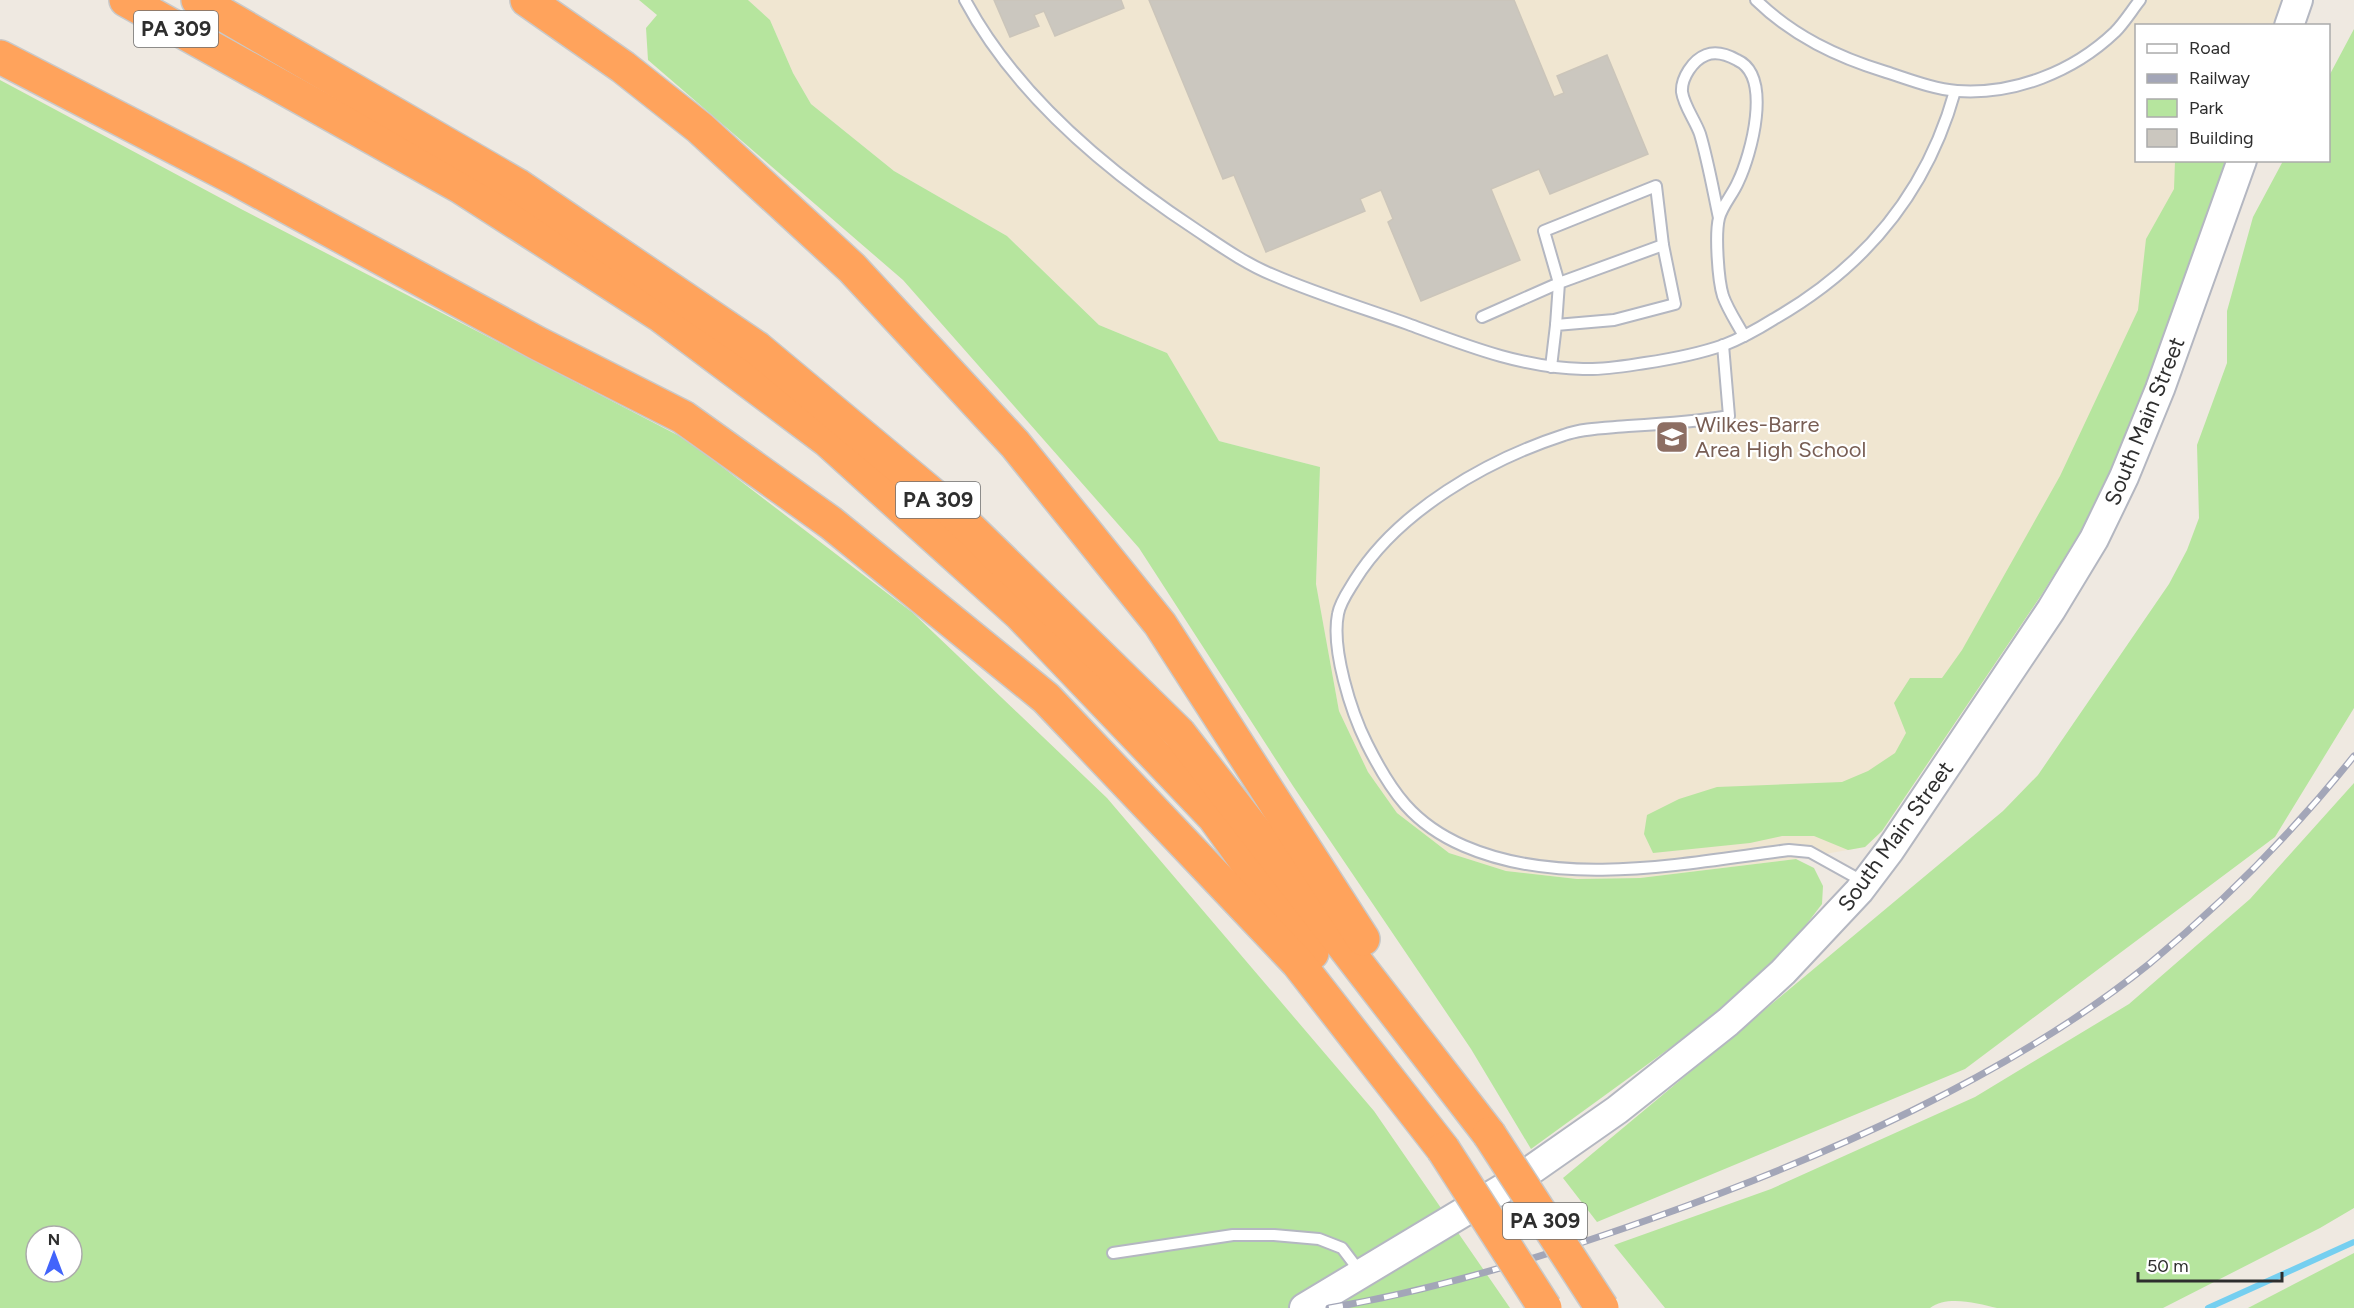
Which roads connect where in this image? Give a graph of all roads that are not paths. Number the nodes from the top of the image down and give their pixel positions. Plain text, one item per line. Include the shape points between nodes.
1 (126, 0) edge
2 (198, 0) edge
3 (527, 0) edge
4 (964, 0) edge
5 (1756, 0) edge
6 (2140, 0) edge
7 (2298, 0) edge
8 (2290, 24) edge
9 (0, 57) edge
10 (1955, 91) junction
11 (2241, 162) edge
12 (1719, 218) junction
13 (1663, 245) junction
14 (1559, 284) junction
15 (1482, 317) dead end
16 (1556, 325) junction
17 (1744, 336) junction
18 (1723, 345) junction
19 (1551, 367) junction
20 (1865, 883) junction
21 (1484, 1128) junction
22 (1443, 1149) junction
23 (1113, 1253) dead end
24 (1361, 1274) junction
25 (1304, 1308) edge
26 (1545, 1308) edge
27 (1602, 1308) edge

1 - 22 highway, PA 309 via 461,187 660,315 827,440 1022,615 1214,817 1332,980
2 - 21 highway, PA 309 via 517,185 757,348 951,510 1179,733
3 - 21 highway via 708,135 852,267 1015,444 1160,624
4 - 19 lane via 1010,66 1062,125 1114,172 1225,249 1271,274 1392,319 1522,362
5 - 10 lane via 1774,18 1815,45 1869,67
6 - 10 lane via 2115,32 2054,74 2017,87
7 - 8 main road
9 - 22 highway via 236,179 537,344 683,417 831,523 1046,698 1298,963
10 - 17 lane via 1940,139 1920,179 1872,242 1834,280
11 - 20 main road, South Main Street via 2160,389 2094,539 2038,629
12 - 12 lane via 1738,183 1756,124 1752,76 1742,62 1725,54 1706,55 1692,66 1682,92 1699,132
12 - 17 lane via 1717,252 1723,295
13 - 14 lane
13 - 14 lane via 1656,186 1544,231
13 - 16 lane via 1675,304 1614,320
14 - 15 lane
14 - 16 lane
16 - 19 lane
17 - 18 lane
18 - 19 lane via 1629,366 1585,370
18 - 20 lane via 1729,416 1566,434 1474,475 1435,498 1397,529 1361,570 1338,613 1344,680 1379,770 1403,804 1430,827 1464,846 1526,865 1581,870 1638,868 1789,850 1810,852
20 - 24 main road, South Main Street via 1783,972 1650,1085 1517,1180
21 - 27 highway, PA 309, bridge
22 - 26 highway, PA 309, bridge
23 - 24 lane via 1233,1235 1274,1235 1318,1239 1342,1248
24 - 25 main road, South Main Street

